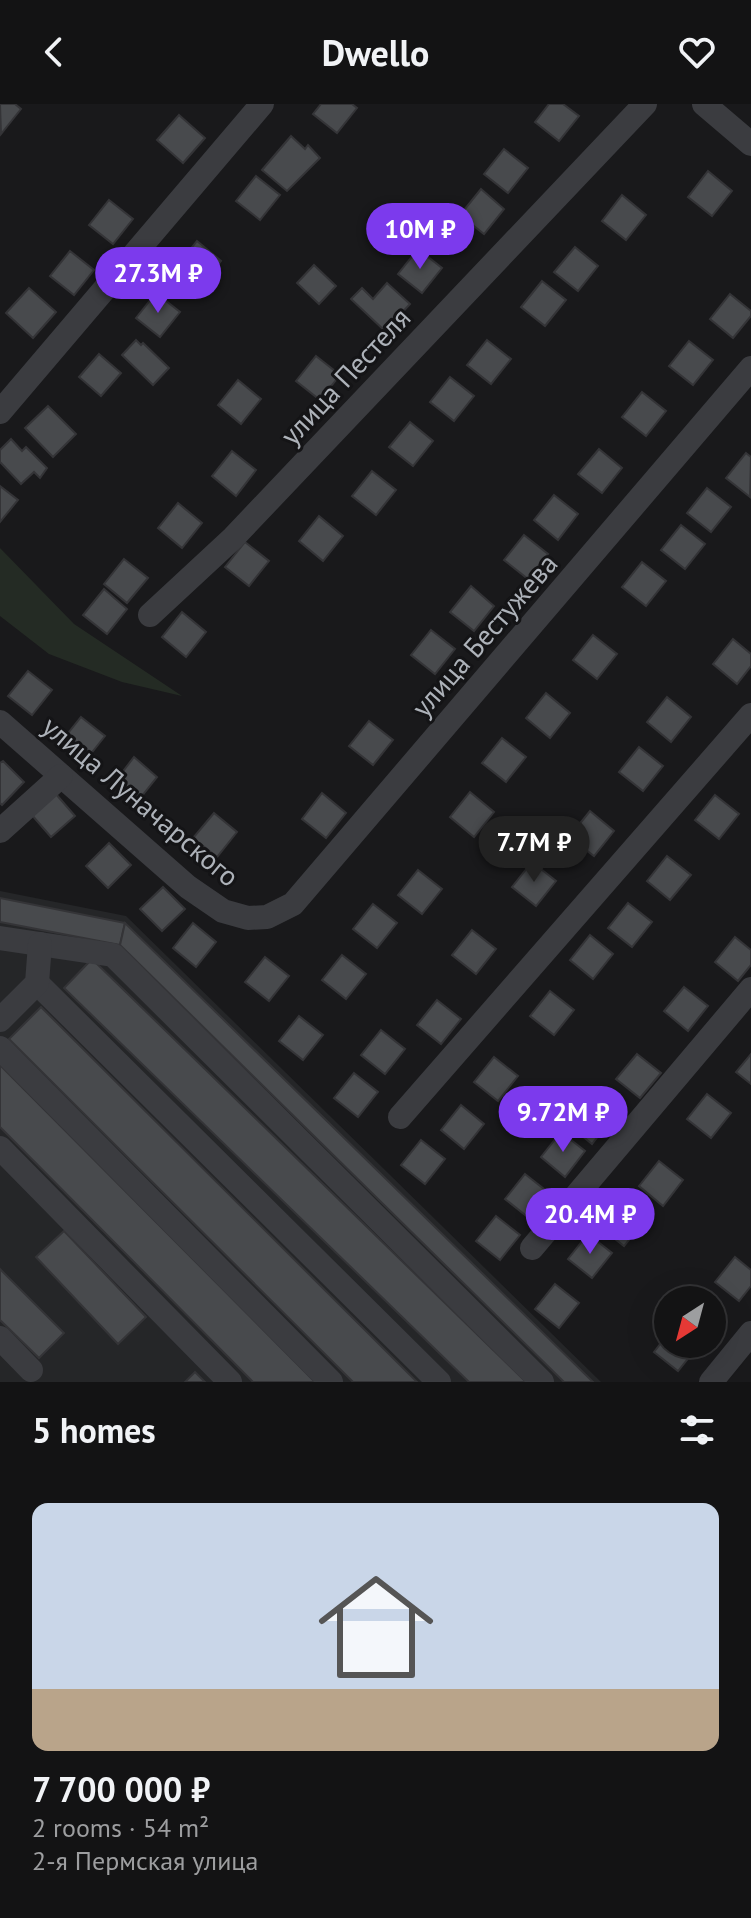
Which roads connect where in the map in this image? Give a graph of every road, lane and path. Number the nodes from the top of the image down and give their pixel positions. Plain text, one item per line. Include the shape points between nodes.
1 (262, 104) edge
2 (645, 104) edge
3 (704, 104) edge
4 (751, 144) edge
5 (751, 368) edge
6 (0, 412) edge
7 (150, 615) dead end
8 (751, 715) edge
9 (0, 722) edge
10 (61, 776) junction
11 (0, 831) edge
12 (248, 918) joint
13 (0, 938) edge
14 (40, 944) junction
15 (37, 983) junction
16 (751, 989) edge
17 (0, 1020) edge
18 (0, 1048) edge
19 (400, 1117) dead end
20 (0, 1148) edge
21 (532, 1248) dead end
22 (751, 1333) edge
23 (0, 1338) edge
24 (31, 1370) dead end
25 (230, 1382) edge
26 (331, 1382) edge
27 (439, 1382) edge
28 (542, 1382) edge
29 (711, 1382) edge

1 - 6 street
2 - 7 street, улица Пестеля via 233,538
3 - 4 street
5 - 12 street, улица Бестужева via 293,904 267,917
8 - 19 street
9 - 10 street, улица Луначарского
10 - 11 street
10 - 12 street, улица Луначарского via 188,887 223,911
13 - 14 street
14 - 15 street
14 - 28 street via 113,955
15 - 17 street
15 - 27 street
16 - 21 street
18 - 26 street
20 - 25 street
22 - 29 street
23 - 24 street

